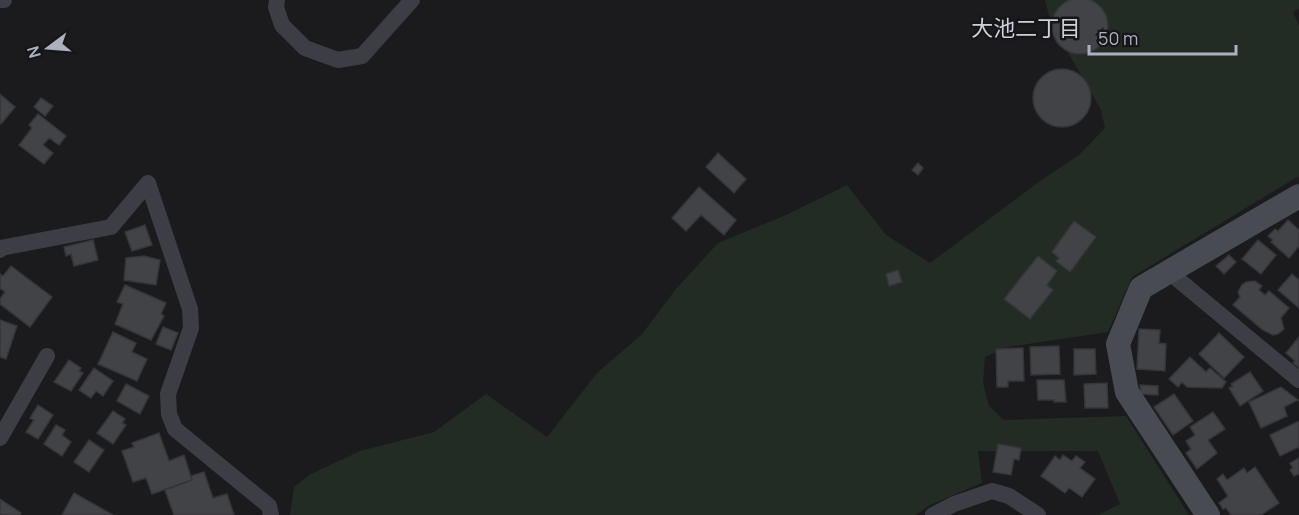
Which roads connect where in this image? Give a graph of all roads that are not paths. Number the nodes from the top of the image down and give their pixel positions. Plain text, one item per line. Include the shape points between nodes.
1 (277, 0) edge
2 (412, 0) edge
3 (1297, 200) edge
4 (0, 249) edge
5 (1169, 272) junction
6 (47, 356) dead end
7 (1299, 380) edge
8 (0, 438) edge
9 (271, 515) edge
10 (933, 515) edge
11 (1038, 515) edge
12 (1208, 515) edge

1 - 2 street via 282,25 304,48 338,60 362,56
3 - 5 street
4 - 9 street via 111,227 148,183 190,309 191,328 168,394 169,414 175,429 269,506
5 - 7 street
5 - 12 street via 1141,288 1118,344 1127,392
6 - 8 street
10 - 11 street via 992,491 1009,496

